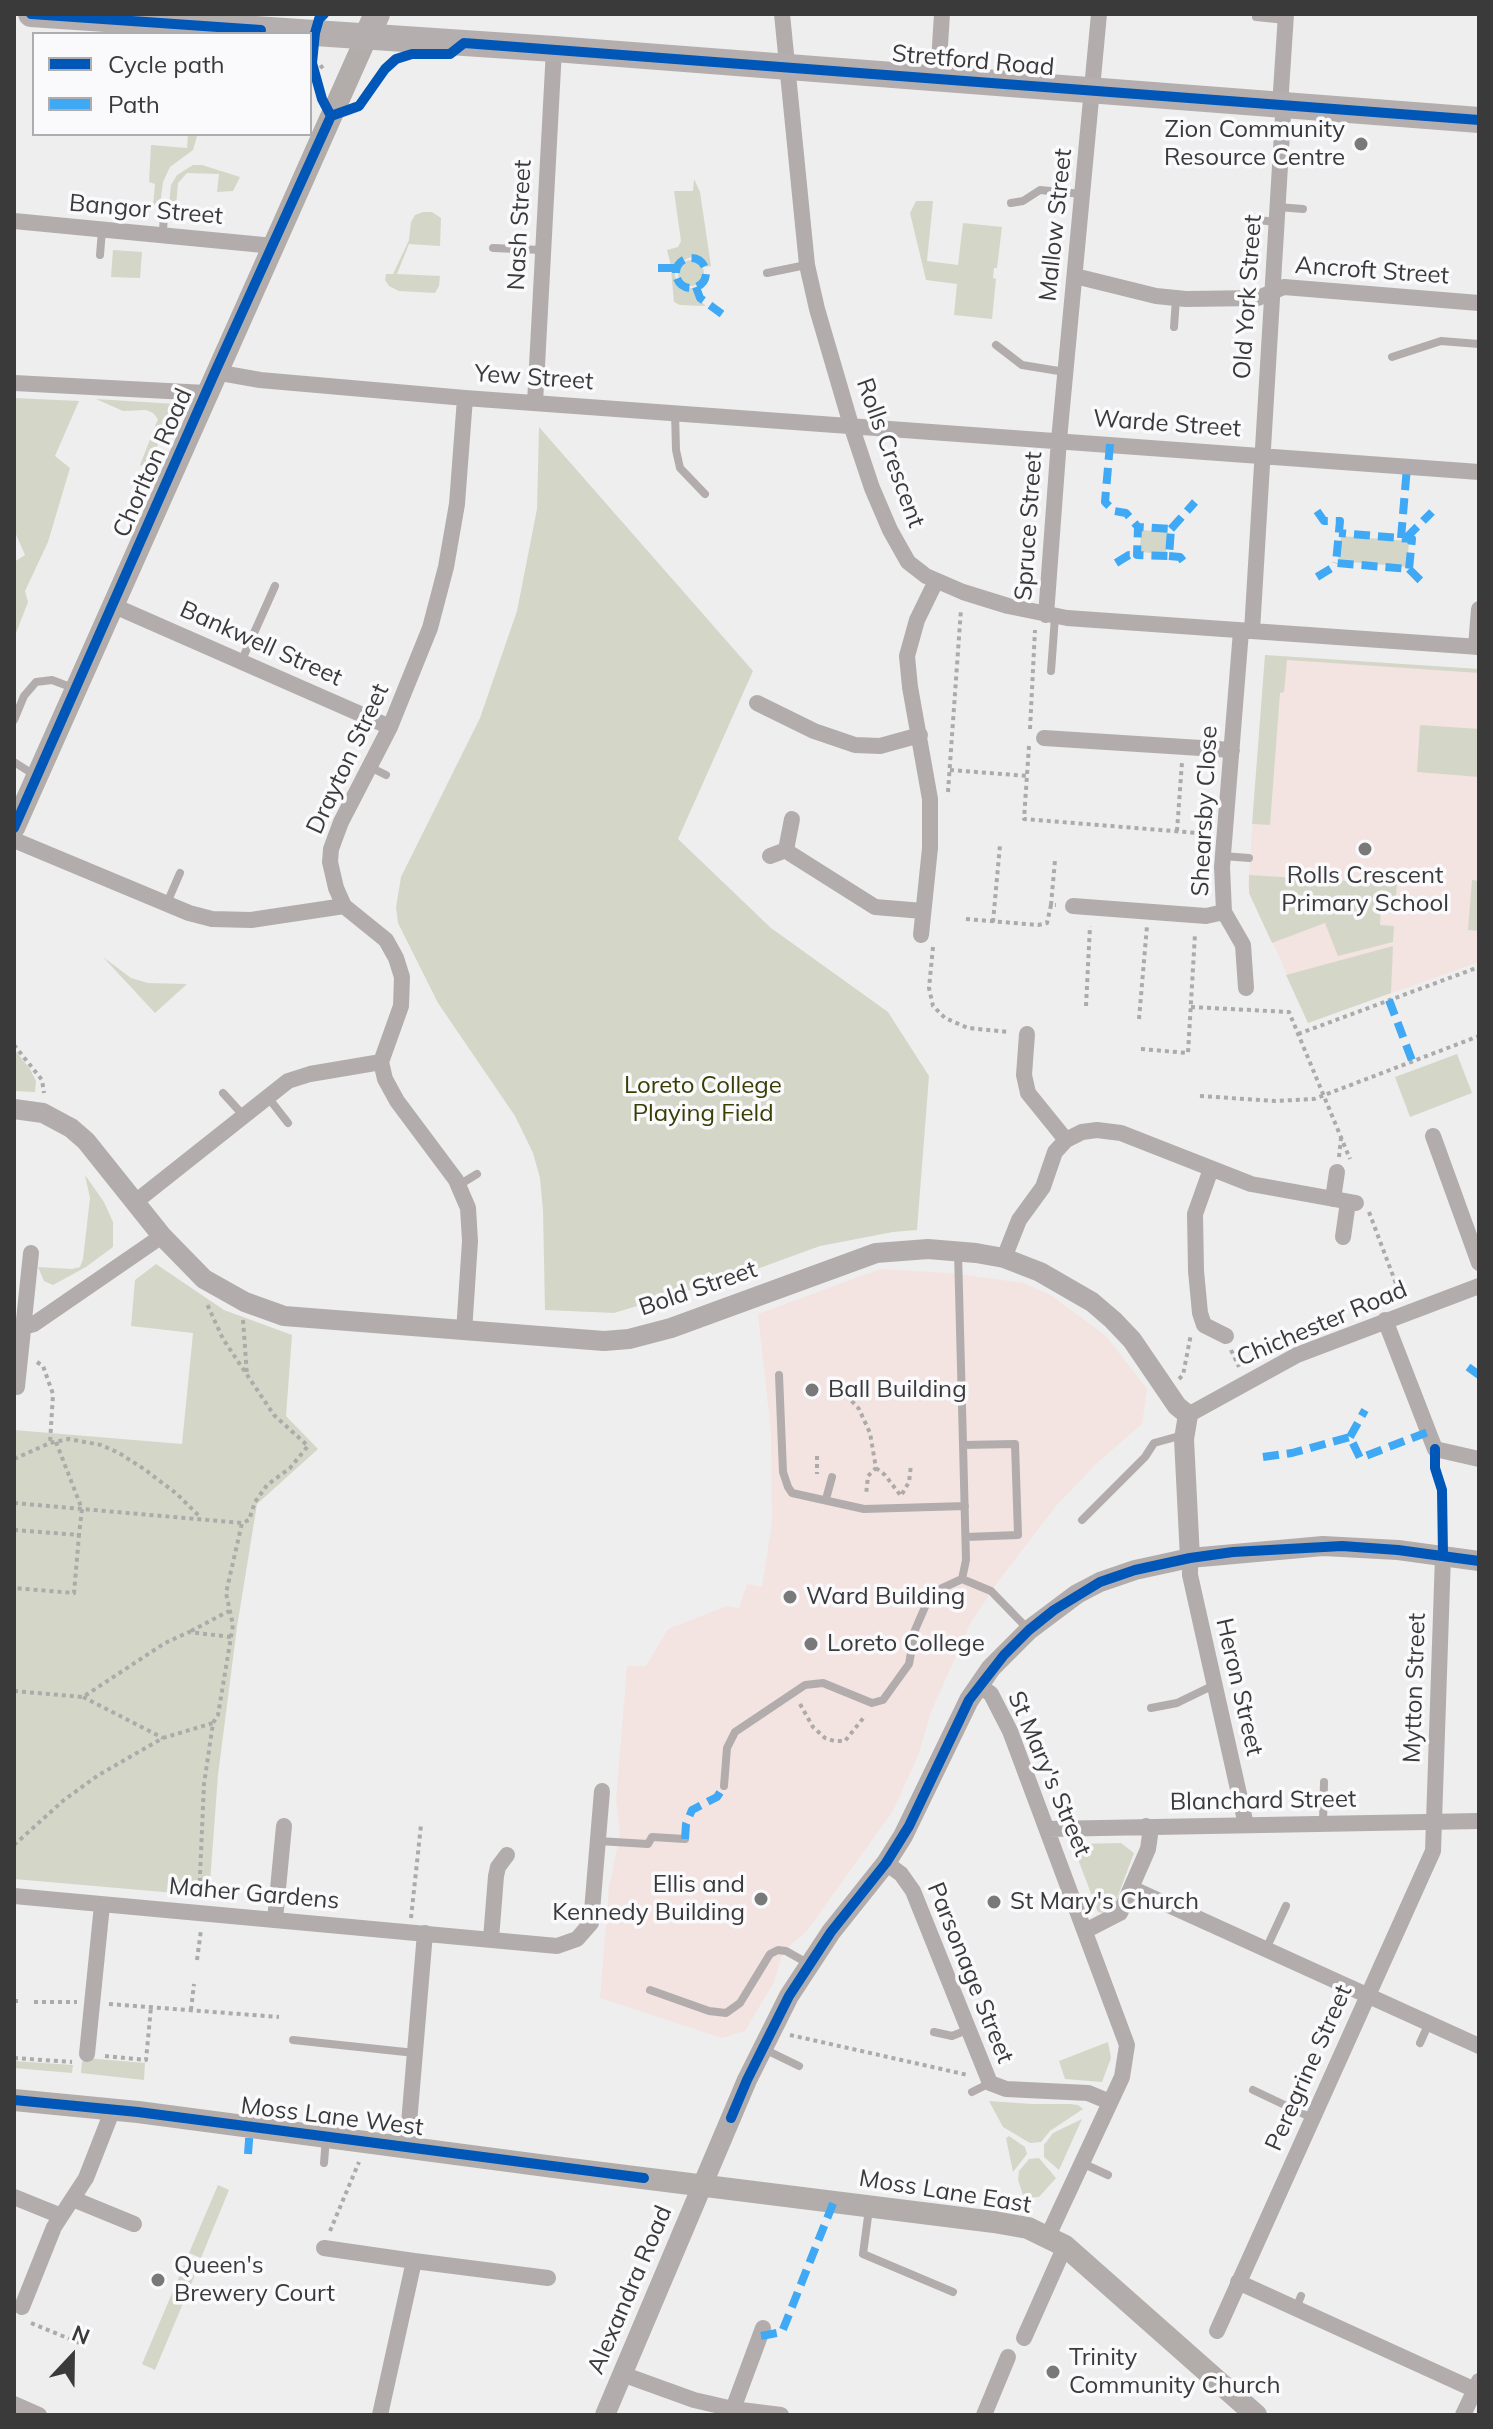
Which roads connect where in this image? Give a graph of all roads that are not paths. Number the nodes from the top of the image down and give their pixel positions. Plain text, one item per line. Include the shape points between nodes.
1 (31, 14) edge
2 (782, 14) edge
3 (942, 14) edge
4 (1099, 14) edge
5 (90, 16) edge
6 (1256, 17) dead end
7 (1286, 17) edge
8 (372, 25) edge
9 (221, 32) edge
10 (312, 43) edge
11 (554, 49) junction
12 (788, 67) junction
13 (938, 77) junction
14 (1094, 90) junction
15 (1282, 104) junction
16 (1479, 120) edge
17 (1084, 194) junction
18 (1011, 203) dead end
19 (164, 207) dead end
20 (1303, 209) dead end
21 (1277, 214) junction
22 (1249, 219) dead end
23 (14, 221) edge
24 (102, 230) junction
25 (163, 236) junction
26 (274, 246) junction
27 (493, 248) dead end
28 (542, 250) junction
29 (100, 255) dead end
30 (807, 265) junction
31 (767, 273) dead end
32 (1075, 276) junction
33 (1273, 292) junction
34 (1176, 299) junction
35 (1479, 303) edge
36 (1174, 327) dead end
37 (1479, 344) edge
38 (996, 345) dead end
39 (1392, 357) dead end
40 (1066, 372) junction
41 (211, 382) junction
42 (14, 383) edge
43 (465, 398) junction
44 (535, 403) junction
45 (675, 412) junction
46 (851, 425) junction
47 (1059, 440) junction
48 (1262, 456) junction
49 (1479, 472) edge
50 (705, 494) dead end
51 (936, 581) junction
52 (275, 586) dead end
53 (112, 605) junction
54 (1479, 609) edge
55 (1046, 615) junction
56 (1246, 631) junction
57 (1478, 647) edge
58 (241, 662) junction
59 (1051, 671) dead end
60 (74, 688) junction
61 (757, 703) dead end
62 (14, 720) edge
63 (390, 727) junction
64 (920, 735) junction
65 (1044, 738) dead end
66 (1232, 750) junction
67 (14, 762) edge
68 (369, 767) junction
69 (386, 775) dead end
70 (37, 776) junction
71 (792, 819) dead end
72 (14, 828) edge
73 (14, 840) edge
74 (1222, 856) junction
75 (1249, 858) dead end
76 (180, 873) dead end
77 (167, 904) junction
78 (344, 906) junction
79 (1073, 906) road end
80 (923, 911) junction
81 (1224, 912) junction
82 (921, 935) road end
83 (1246, 988) dead end
84 (1027, 1034) road end
85 (381, 1062) junction
86 (223, 1093) dead end
87 (267, 1096) junction
88 (14, 1109) edge
89 (243, 1115) junction
90 (288, 1123) dead end
91 (1433, 1136) dead end
92 (1066, 1140) junction
93 (1211, 1169) junction
94 (1337, 1172) dead end
95 (477, 1174) dead end
96 (459, 1185) junction
97 (1345, 1201) junction
98 (134, 1203) junction
99 (162, 1236) junction
100 (1343, 1237) dead end
101 (958, 1251) junction
102 (31, 1253) dead end
103 (1004, 1258) junction
104 (1479, 1263) edge
105 (1479, 1286) edge
106 (1385, 1320) junction
107 (23, 1327) junction
108 (464, 1332) junction
109 (1226, 1336) road end
110 (779, 1375) dead end
111 (17, 1387) dead end
112 (1186, 1425) junction
113 (963, 1445) junction
114 (1479, 1459) edge
115 (832, 1477) dead end
116 (826, 1499) junction
117 (965, 1506) junction
118 (1082, 1520) dead end
119 (966, 1537) junction
120 (1443, 1555) junction
121 (1190, 1558) junction
122 (1479, 1561) edge
123 (962, 1579) junction
124 (1029, 1630) junction
125 (979, 1685) junction
126 (1214, 1685) junction
127 (1151, 1708) dead end
128 (1324, 1782) dead end
129 (724, 1786) dead end
130 (602, 1791) dead end
131 (1479, 1821) edge
132 (1435, 1822) junction
133 (1323, 1823) junction
134 (1246, 1825) junction
135 (284, 1826) dead end
136 (1146, 1826) junction
137 (1047, 1829) junction
138 (685, 1839) dead end
139 (598, 1841) junction
140 (507, 1855) dead end
141 (886, 1863) junction
142 (1131, 1888) junction
143 (14, 1896) edge
144 (102, 1905) junction
145 (1286, 1906) dead end
146 (275, 1920) junction
147 (1085, 1931) junction
148 (417, 1933) junction
149 (491, 1939) junction
150 (1266, 1949) junction
151 (810, 1964) junction
152 (650, 1990) dead end
153 (1368, 1995) junction
154 (1429, 2023) junction
155 (967, 2030) junction
156 (934, 2032) dead end
157 (293, 2040) dead end
158 (767, 2040) junction
159 (1420, 2043) dead end
160 (1478, 2044) edge
161 (415, 2053) junction
162 (87, 2054) road end
163 (799, 2066) dead end
164 (988, 2081) junction
165 (1253, 2090) dead end
166 (972, 2092) dead end
167 (14, 2100) edge
168 (1110, 2102) junction
169 (113, 2109) junction
170 (1313, 2118) junction
171 (326, 2138) junction
172 (407, 2147) junction
173 (324, 2163) dead end
174 (1082, 2163) junction
175 (1108, 2175) dead end
176 (704, 2185) junction
177 (14, 2197) edge
178 (73, 2199) junction
179 (870, 2206) junction
180 (61, 2216) junction
181 (134, 2224) dead end
182 (1056, 2241) junction
183 (324, 2248) road end
184 (414, 2261) junction
185 (548, 2278) dead end
186 (1238, 2282) junction
187 (953, 2292) dead end
188 (20, 2312) road end
189 (763, 2328) dead end
190 (1217, 2331) dead end
191 (1024, 2338) dead end
192 (1008, 2357) dead end
193 (622, 2374) junction
194 (1477, 2385) edge
195 (14, 2404) edge
196 (733, 2409) junction
197 (39, 2415) edge
198 (380, 2415) edge
199 (605, 2415) edge
200 (781, 2415) edge
201 (984, 2415) edge
202 (1256, 2415) edge
203 (1463, 2415) edge

1 - 5 main road, Stretford Road
2 - 12 street, Rolls Crescent
3 - 13 street
4 - 14 street, Mallow Street
5 - 9 main road, Stretford Road
6 - 7 lane
7 - 15 street, Old York Street
8 - 10 main road, Stretford Road
8 - 11 main road, Stretford Road
8 - 26 main road, Chorlton Road via 340,78
11 - 12 main road, Stretford Road
11 - 28 street, Nash Street
12 - 13 main road, Stretford Road
12 - 30 street, Rolls Crescent
13 - 14 main road, Stretford Road
14 - 15 main road, Stretford Road
14 - 17 street, Mallow Street
15 - 16 main road, Stretford Road
15 - 21 street, Old York Street
17 - 18 lane via 1040,190
17 - 32 street, Mallow Street
19 - 25 lane
20 - 21 lane
21 - 22 lane
21 - 33 street, Old York Street
23 - 24 street, Bangor Street
24 - 25 street, Bangor Street
24 - 29 lane
25 - 26 street, Bangor Street
26 - 41 main road, Chorlton Road
27 - 28 lane
28 - 44 street, Nash Street
30 - 31 lane
30 - 46 street, Rolls Crescent
32 - 34 street, Ancroft Street
32 - 40 street, Mallow Street
33 - 34 street, Ancroft Street via 1258,298
33 - 35 street, Ancroft Street via 1284,287
33 - 48 street, Old York Street
34 - 36 lane
37 - 39 lane via 1441,341
38 - 40 lane via 1022,365
40 - 47 street, Mallow Street
41 - 42 street, Yew Street
41 - 43 street, Yew Street via 260,380
41 - 53 main road, Chorlton Road
43 - 44 street, Yew Street
43 - 63 street, Drayton Street via 459,493 446,567 425,643
44 - 45 street, Yew Street
45 - 46 street, Yew Street
45 - 50 lane via 680,468
46 - 47 street, Warde Street
46 - 51 street, Rolls Crescent via 902,552
47 - 48 street, Warde Street
47 - 55 street, Spruce Street
48 - 49 street, Warde Street
48 - 56 street, Old York Street
51 - 55 street, Rolls Crescent
51 - 64 street via 907,656
52 - 58 lane
53 - 58 street, Bankwell Street
53 - 60 main road, Chorlton Road
54 - 57 street
55 - 56 street, Rolls Crescent
55 - 59 lane
56 - 57 street, Rolls Crescent
56 - 66 street, Shearsby Close
58 - 63 street, Bankwell Street
60 - 62 lane via 52,680 36,682
60 - 70 main road, Chorlton Road
61 - 64 street via 782,709 837,741 855,745 880,746
63 - 68 street, Drayton Street
64 - 80 street via 931,819
65 - 66 street
66 - 74 street, Shearsby Close
67 - 70 lane
68 - 69 lane
68 - 78 street, Drayton Street via 331,849 332,874
70 - 72 main road, Chorlton Road
71 - 80 street via 778,853 875,907
73 - 77 street
74 - 75 lane
74 - 81 street, Shearsby Close
76 - 77 lane
77 - 78 street via 236,921
78 - 85 street via 386,940 402,977 401,1006
79 - 81 street via 1206,916
80 - 82 street
81 - 83 street, Shearsby Close via 1243,945
84 - 92 street via 1028,1093
85 - 87 street via 298,1076
85 - 96 street via 397,1101
86 - 89 lane
87 - 89 street
87 - 90 lane
88 - 98 street, Bold Street via 43,1113 71,1128
89 - 98 street
91 - 104 street
92 - 93 street via 1082,1132 1112,1131
92 - 103 street via 1052,1157 1040,1192 1019,1220
93 - 97 street via 1251,1184
93 - 109 street via 1195,1214 1202,1319 1210,1330
94 - 97 street
95 - 96 lane
96 - 108 street via 468,1208 470,1241
97 - 100 street
98 - 99 street, Bold Street
99 - 107 street
99 - 108 street, Bold Street via 204,1279 284,1316
101 - 103 street, Bold Street
101 - 108 street, Bold Street via 876,1253 688,1323 629,1339
101 - 113 lane
102 - 107 street
103 - 112 street, Bold Street via 1092,1302 1132,1340
105 - 106 street, Chichester Road
106 - 112 street, Chichester Road via 1246,1381
106 - 114 street via 1435,1449
107 - 111 street
110 - 116 lane via 788,1487 798,1496
112 - 118 lane via 1154,1443
112 - 121 street
113 - 117 lane
113 - 119 lane via 1015,1444 1018,1535
115 - 116 lane
116 - 117 lane via 864,1509
117 - 119 lane
119 - 123 lane
120 - 121 street, Alexandra Road via 1323,1546
120 - 122 street, Alexandra Road
120 - 132 street, Mytton Street
121 - 124 street, Alexandra Road via 1100,1582
121 - 126 street, Heron Street
123 - 124 lane via 991,1591
123 - 129 lane via 928,1600 909,1664 887,1696 872,1703 823,1683 805,1685 735,1732 727,1748
124 - 125 street, Alexandra Road
125 - 137 street, St Mary's Street via 991,1694 1010,1731
125 - 141 street, Alexandra Road
126 - 127 lane via 1177,1703
126 - 134 street, Heron Street
128 - 133 lane
130 - 139 street, Maher Gardens
131 - 132 street, Blanchard Street
132 - 133 street, Blanchard Street
132 - 153 street, Peregrine Street via 1433,1851
133 - 134 street, Blanchard Street
134 - 136 street, Blanchard Street
135 - 146 street
136 - 137 street, Blanchard Street
136 - 142 street via 1149,1845
137 - 147 street, St Mary's Street
138 - 139 lane via 652,1837 648,1844
139 - 149 street, Maher Gardens via 586,1932 557,1946
140 - 149 street via 496,1876
141 - 151 street, Alexandra Road
141 - 155 street, Parsonage Street via 913,1891
142 - 147 street via 1117,1916
142 - 150 street
143 - 144 street, Maher Gardens
144 - 146 street, Maher Gardens
144 - 162 street
145 - 150 lane
146 - 148 street, Maher Gardens
147 - 168 street, St Mary's Street via 1127,2045 1122,2077
148 - 149 street, Maher Gardens
148 - 161 street
150 - 153 street
151 - 152 lane via 786,1951 770,1954 740,2003 726,2013
151 - 158 street, Alexandra Road
153 - 154 street
153 - 170 street, Peregrine Street
154 - 159 lane
154 - 160 street
155 - 156 lane via 952,2036
155 - 164 street, Parsonage Street
157 - 161 lane
158 - 163 lane
158 - 176 street, Alexandra Road
161 - 172 street
164 - 166 lane
164 - 168 street, Parsonage Street via 1006,2089 1088,2093
165 - 170 lane
167 - 169 main road, Moss Lane West
168 - 174 street, St Mary's Street
169 - 171 main road, Moss Lane West
169 - 178 street
170 - 186 street, Peregrine Street
171 - 172 main road, Moss Lane West
171 - 173 lane
172 - 176 main road, Moss Lane West
174 - 175 lane
174 - 182 street, St Mary's Street
176 - 179 main road, Moss Lane East
176 - 193 street, Alexandra Road
177 - 180 street
178 - 180 street
178 - 181 street
179 - 182 main road, Moss Lane East via 1028,2228
179 - 187 lane via 863,2254
180 - 188 street
182 - 191 street, St Mary's Street
182 - 202 main road, Moss Lane East
183 - 184 street
184 - 185 street
184 - 198 street
186 - 190 street, Peregrine Street
186 - 194 street via 1298,2302
189 - 196 street
192 - 201 street
193 - 196 street
193 - 199 street, Alexandra Road
194 - 203 street
195 - 197 street
196 - 200 street

